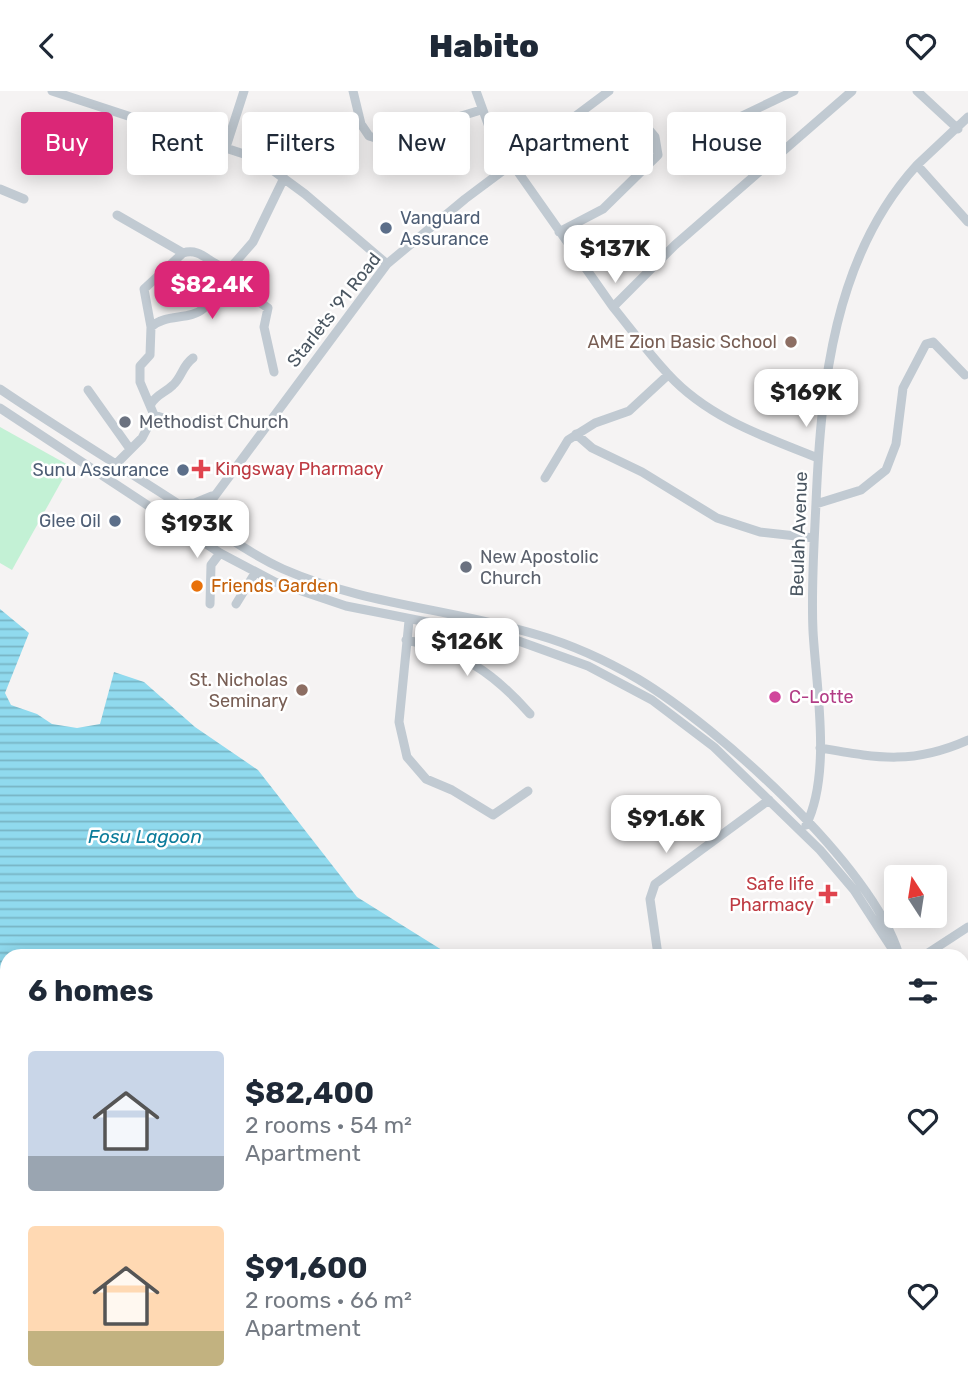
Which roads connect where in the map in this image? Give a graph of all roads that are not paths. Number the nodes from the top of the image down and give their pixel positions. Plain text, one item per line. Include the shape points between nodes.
1 (52, 91) edge
2 (244, 91) edge
3 (353, 91) edge
4 (475, 91) edge
5 (609, 91) edge
6 (794, 91) edge
7 (852, 91) edge
8 (917, 91) edge
9 (481, 110) junction
10 (581, 112) edge
11 (750, 112) edge
12 (127, 115) edge
13 (484, 117) edge
14 (968, 117) edge
15 (958, 129) junction
16 (653, 135) edge
17 (228, 140) edge
18 (228, 147) edge
19 (653, 160) edge
20 (917, 165) junction
21 (497, 175) edge
22 (520, 175) edge
23 (638, 175) edge
24 (284, 178) junction
25 (0, 189) edge
26 (24, 199) dead end
27 (117, 215) dead end
28 (968, 222) edge
29 (559, 232) junction
30 (183, 253) junction
31 (387, 264) junction
32 (229, 267) junction
33 (613, 307) junction
34 (151, 327) junction
35 (193, 358) dead end
36 (274, 372) dead end
37 (668, 375) junction
38 (965, 375) dead end
39 (0, 389) edge
40 (88, 390) dead end
41 (151, 404) junction
42 (0, 408) edge
43 (154, 415) junction
44 (216, 420) dead end
45 (576, 433) junction
46 (130, 449) junction
47 (95, 453) junction
48 (818, 459) junction
49 (115, 465) junction
50 (87, 467) junction
51 (545, 478) dead end
52 (214, 495) junction
53 (178, 504) junction
54 (816, 504) junction
55 (197, 517) junction
56 (188, 532) junction
57 (814, 538) junction
58 (220, 553) junction
59 (255, 573) junction
60 (210, 604) dead end
61 (236, 604) dead end
62 (409, 621) junction
63 (406, 640) junction
64 (530, 714) dead end
65 (968, 740) edge
66 (820, 748) junction
67 (528, 791) dead end
68 (769, 800) junction
69 (808, 821) junction
70 (802, 832) junction
71 (968, 927) edge
72 (657, 949) edge
73 (894, 949) edge
74 (895, 949) edge
75 (934, 949) edge

1 - 12 street
2 - 17 street
3 - 9 street via 361,124 369,137 382,140
4 - 9 street
5 - 10 street, Starlets '91 Road
6 - 11 street
7 - 33 street via 685,237
8 - 15 street
9 - 13 street
14 - 15 street, Beulah Avenue
15 - 20 street, Beulah Avenue
16 - 19 street via 658,155
18 - 24 street via 256,158
20 - 28 street
20 - 48 street, Beulah Avenue via 900,183 872,229 846,291 826,380
21 - 31 street, Starlets '91 Road
22 - 29 street
23 - 29 street via 603,209
24 - 31 street
24 - 32 street via 253,242
25 - 26 street
27 - 30 street
29 - 33 street
30 - 32 street via 197,251
30 - 34 street via 144,289
31 - 52 street, Starlets '91 Road
32 - 34 street via 206,307
32 - 36 street via 248,294 268,307 264,327
33 - 37 street
34 - 41 street via 150,355 139,372
35 - 41 street
37 - 45 street via 629,411
37 - 48 street via 735,424
38 - 54 street via 933,342 926,344 903,389 896,444 886,470 861,490
39 - 47 street
40 - 46 street
41 - 43 street
42 - 50 street
43 - 44 street via 178,423
43 - 46 street
45 - 51 street via 560,448
45 - 57 street via 592,448 717,518 760,532
46 - 49 street
47 - 49 street
47 - 50 street
48 - 54 street, Beulah Avenue
49 - 53 street
50 - 56 street
52 - 53 street
52 - 55 street, Starlets '91 Road
53 - 55 street
54 - 57 street, Beulah Avenue
55 - 56 street, Starlets '91 Road
55 - 69 street via 280,567 343,592 539,635 606,662 715,735
56 - 58 street
57 - 66 street, Beulah Avenue via 813,630
58 - 59 street
58 - 60 street via 211,565
59 - 61 street
59 - 62 street via 295,591
62 - 63 street
62 - 68 street via 513,639 620,682 683,722
63 - 64 street via 464,658 495,678
63 - 67 street via 399,722 407,757 416,772 493,815
65 - 66 street via 934,754 897,759
66 - 69 street, Beulah Avenue
68 - 70 street
68 - 72 street via 655,884 650,899
69 - 70 street, Beulah Avenue
69 - 74 street via 868,894
70 - 73 street via 854,890
71 - 75 street

